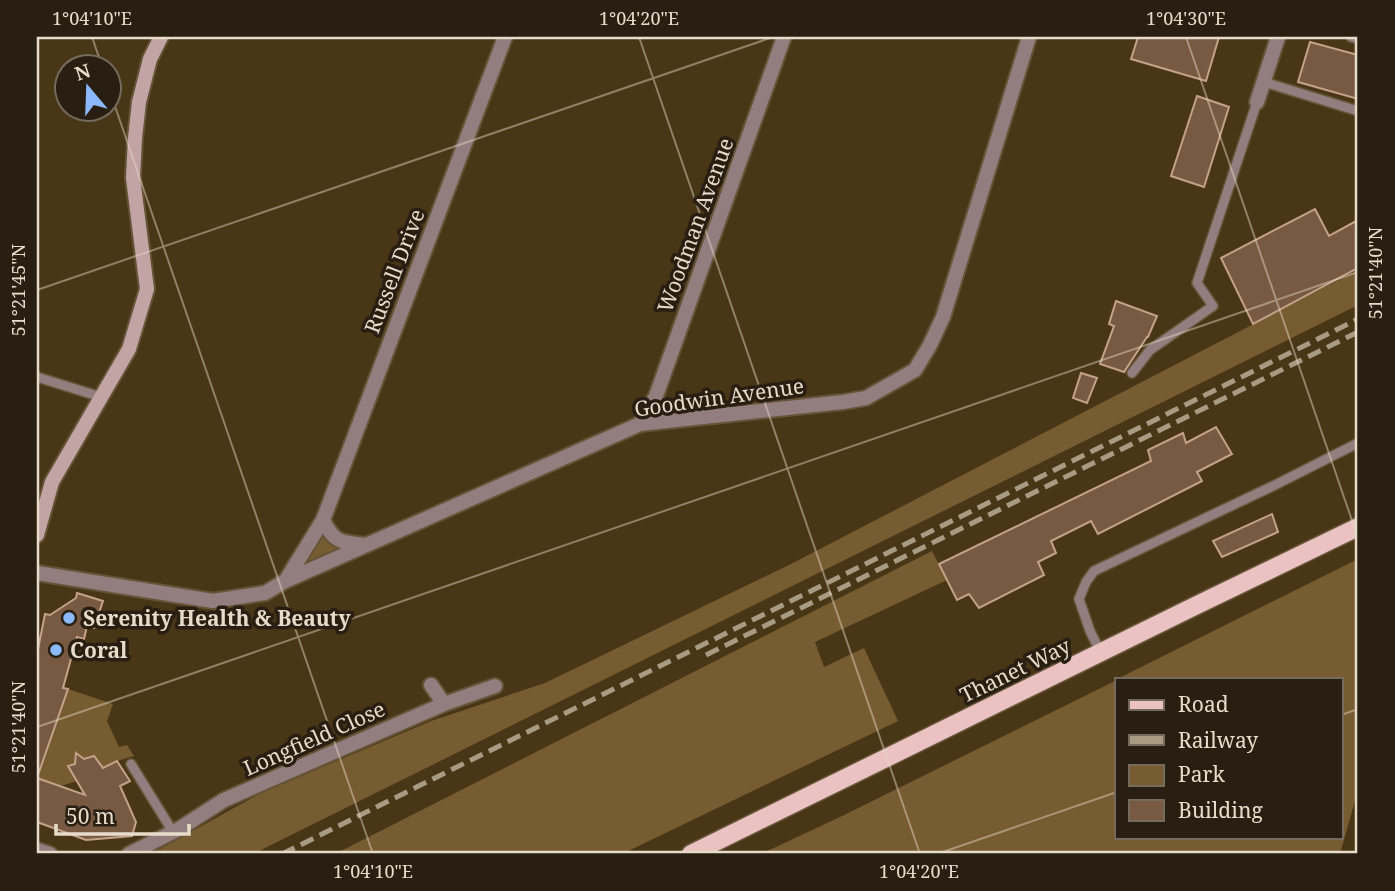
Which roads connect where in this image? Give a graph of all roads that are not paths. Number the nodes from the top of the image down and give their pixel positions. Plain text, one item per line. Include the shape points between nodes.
1 (161, 37) edge
2 (505, 37) edge
3 (784, 37) edge
4 (1029, 37) edge
5 (1278, 37) edge
6 (1351, 37) edge
7 (1358, 39) edge
8 (1264, 82) junction
9 (1258, 102) joint
10 (1358, 111) edge
11 (1132, 373) dead end
12 (37, 377) edge
13 (101, 397) junction
14 (639, 424) junction
15 (1358, 443) edge
16 (323, 520) junction
17 (1358, 527) edge
18 (37, 535) edge
19 (366, 545) junction
20 (37, 572) edge
21 (285, 581) junction
22 (1101, 653) junction
23 (431, 685) dead end
24 (495, 686) dead end
25 (444, 704) junction
26 (131, 764) dead end
27 (173, 832) junction
28 (37, 850) edge
29 (50, 854) edge
30 (128, 854) edge
31 (691, 854) edge

1 - 13 main road via 150,59 135,138 134,178 147,289 129,349
2 - 16 street, Russell Drive
3 - 14 street, Woodman Avenue via 656,396
4 - 14 street, Goodwin Avenue via 943,317 915,370 866,398
5 - 8 street
6 - 7 lane
8 - 9 street
8 - 10 lane
9 - 11 lane via 1197,283 1213,306 1150,350
12 - 13 lane
13 - 18 main road via 52,482
14 - 19 street, Goodwin Avenue
15 - 22 lane via 1094,571 1079,599
16 - 19 street via 339,542
16 - 21 street, Russell Drive
17 - 22 main road, Thanet Way
19 - 21 street, Goodwin Avenue
20 - 21 street, Goodwin Avenue via 213,601 265,593
22 - 31 main road, Thanet Way
23 - 25 street
24 - 25 street, Longfield Close
25 - 27 street, Longfield Close via 224,800
26 - 27 lane
27 - 30 street, Longfield Close
28 - 29 street

